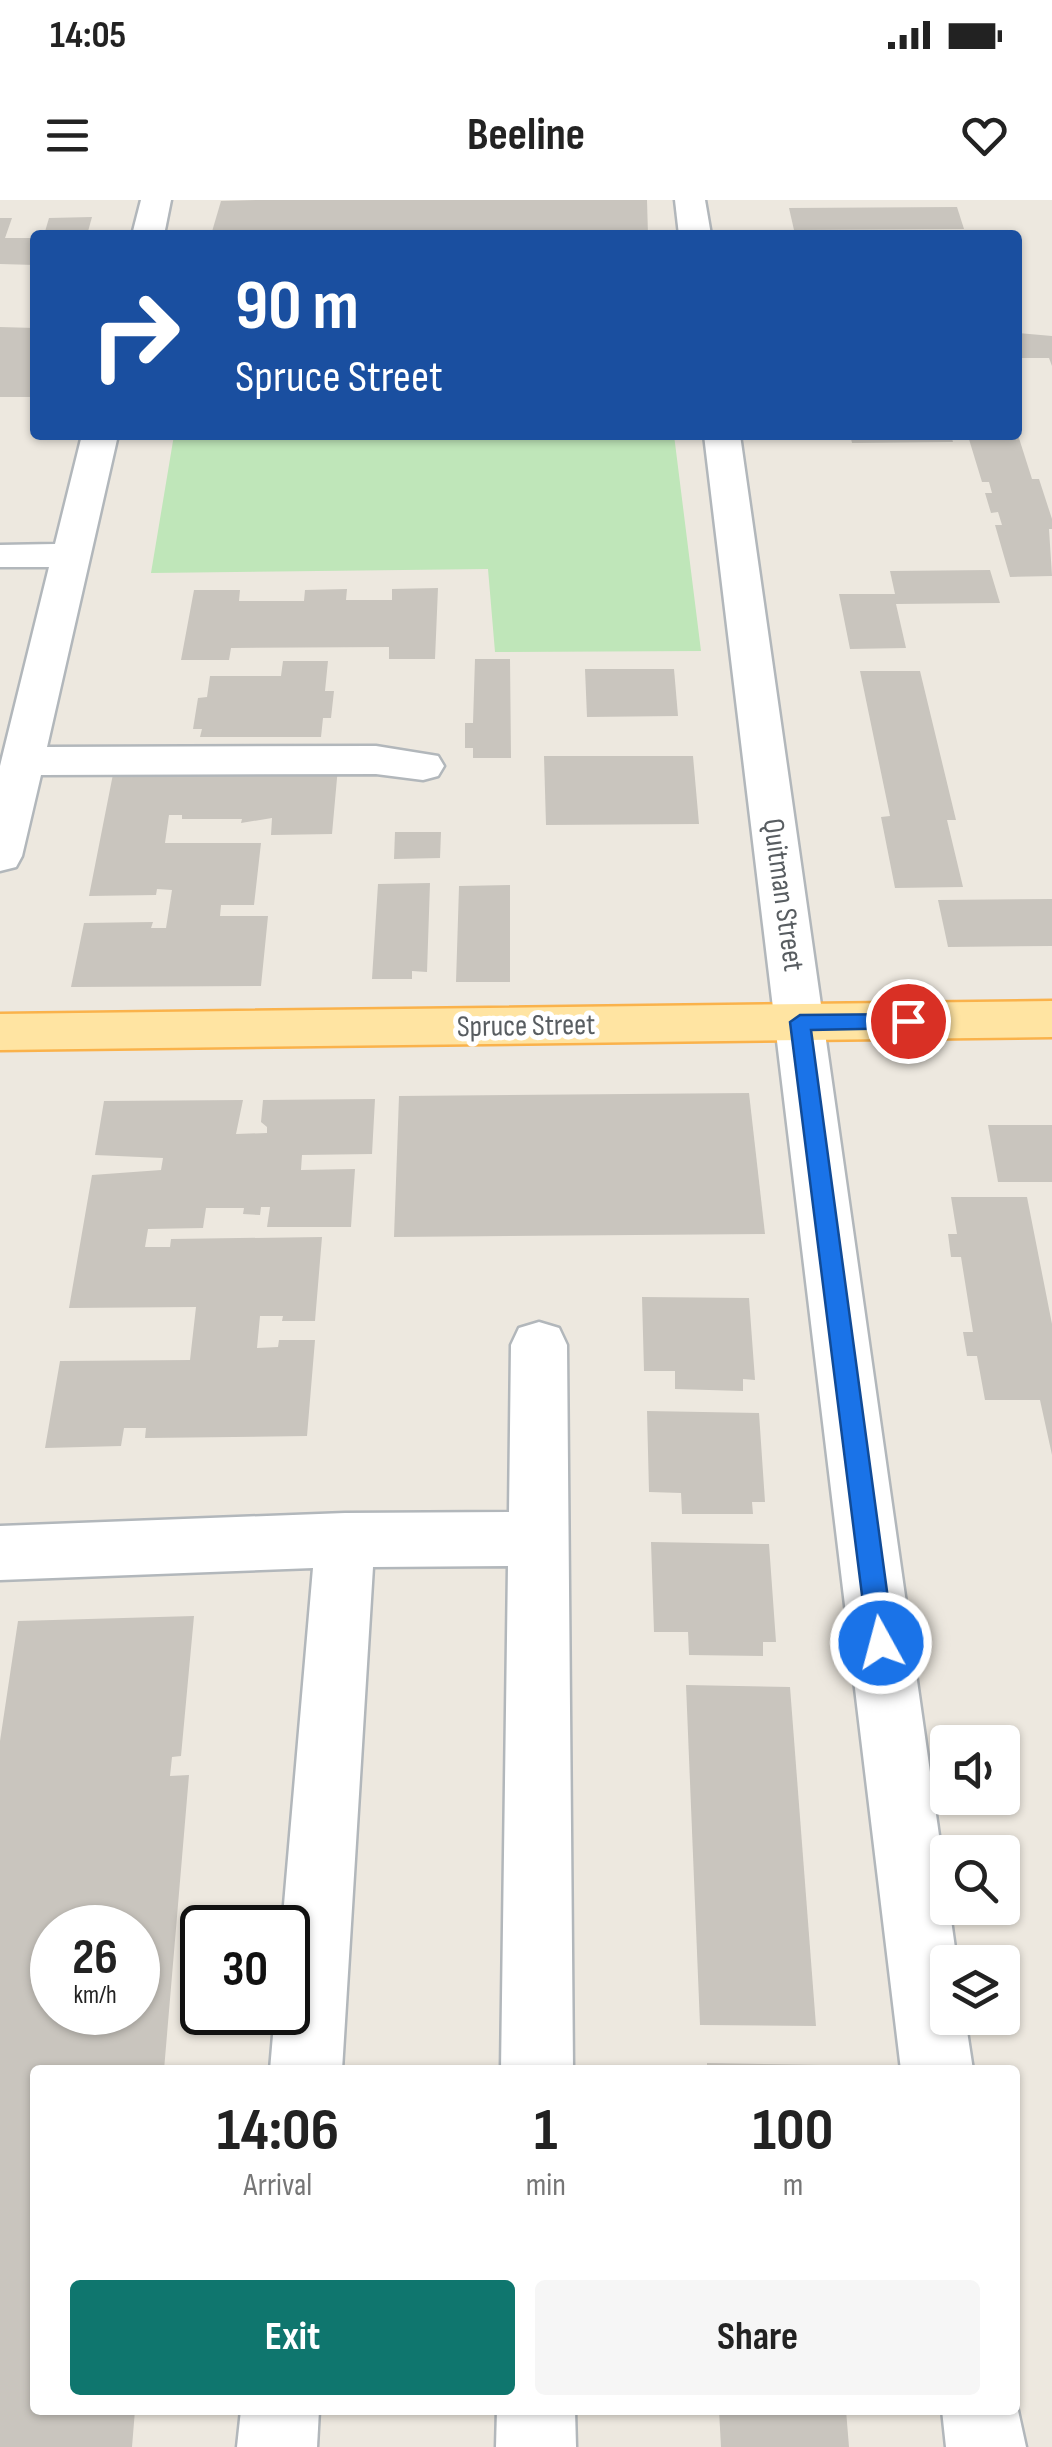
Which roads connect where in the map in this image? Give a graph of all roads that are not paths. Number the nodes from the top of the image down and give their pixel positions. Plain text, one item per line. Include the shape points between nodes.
1 (156, 200) edge
2 (690, 200) edge
3 (149, 230) edge
4 (693, 230) edge
5 (99, 440) edge
6 (723, 440) edge
7 (0, 556) edge
8 (72, 556) junction
9 (0, 667) edge
10 (46, 667) junction
11 (23, 761) junction
12 (423, 766) dead end
13 (0, 856) edge
14 (1052, 1019) edge
15 (800, 1022) junction
16 (0, 1032) edge
17 (538, 1345) dead end
18 (538, 1539) junction
19 (344, 1540) junction
20 (0, 1553) edge
21 (306, 2065) edge
22 (537, 2065) edge
23 (935, 2065) edge
24 (280, 2415) edge
25 (536, 2415) edge
26 (982, 2415) edge
27 (277, 2447) edge
28 (536, 2447) edge
29 (986, 2447) edge

1 - 3 street
2 - 4 street
5 - 8 street
6 - 15 street, Quitman Street
7 - 8 street
8 - 10 street
9 - 10 street
10 - 11 street
11 - 12 street via 376,760
11 - 13 street
14 - 15 main road, Spruce Street
15 - 16 main road, Spruce Street
15 - 23 street, Quitman Street
17 - 18 street
18 - 19 street
18 - 22 street
19 - 20 street
19 - 21 street
24 - 27 street
25 - 28 street
26 - 29 street

